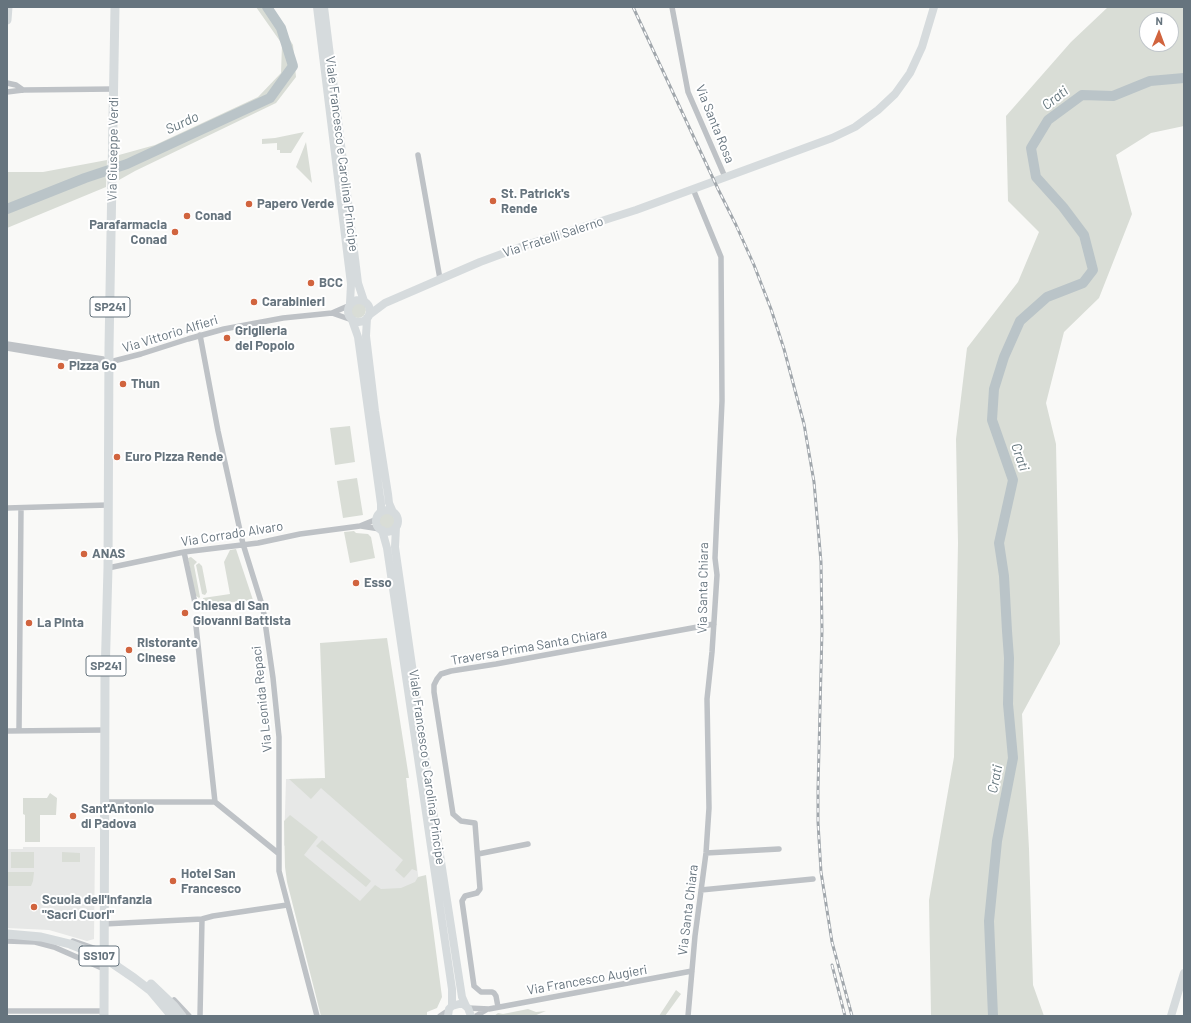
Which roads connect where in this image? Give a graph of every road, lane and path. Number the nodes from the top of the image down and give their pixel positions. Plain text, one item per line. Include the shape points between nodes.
1 (8, 7) edge
2 (116, 7) edge
3 (317, 7) edge
4 (324, 7) edge
5 (672, 7) edge
6 (934, 7) edge
7 (7, 20) edge
8 (7, 83) edge
9 (114, 89) junction
10 (23, 90) junction
11 (7, 92) edge
12 (418, 155) dead end
13 (724, 177) junction
14 (694, 189) junction
15 (440, 278) junction
16 (365, 302) junction
17 (384, 302) junction
18 (349, 305) junction
19 (332, 313) junction
20 (368, 317) junction
21 (352, 320) junction
22 (200, 335) junction
23 (7, 344) edge
24 (7, 348) edge
25 (48, 353) junction
26 (109, 362) junction
27 (108, 505) junction
28 (7, 508) edge
29 (21, 508) junction
30 (393, 512) junction
31 (379, 515) junction
32 (360, 526) junction
33 (396, 527) junction
34 (381, 530) junction
35 (244, 544) junction
36 (184, 552) junction
37 (108, 568) junction
38 (195, 603) dead end
39 (714, 624) junction
40 (196, 626) dead end
41 (105, 730) junction
42 (7, 731) edge
43 (18, 731) junction
44 (105, 802) junction
45 (215, 802) junction
46 (528, 844) dead end
47 (779, 849) dead end
48 (278, 853) junction
49 (706, 853) junction
50 (478, 854) junction
51 (814, 879) dead end
52 (701, 890) junction
53 (287, 905) junction
54 (202, 919) junction
55 (104, 924) junction
56 (7, 933) edge
57 (7, 941) edge
58 (105, 952) junction
59 (104, 969) junction
60 (692, 972) junction
61 (1184, 973) edge
62 (152, 985) junction
63 (498, 1007) junction
64 (469, 1010) edge
65 (486, 1010) junction
66 (7, 1011) edge
67 (450, 1011) edge
68 (104, 1013) edge
69 (54, 1014) edge
70 (172, 1016) edge
71 (182, 1016) edge
72 (189, 1016) edge
73 (200, 1016) edge
74 (317, 1016) edge
75 (440, 1016) edge
76 (476, 1016) edge
77 (688, 1016) edge
78 (1171, 1016) edge

1 - 7 main road
2 - 9 main road, Via Giuseppe Verdi / SP241
3 - 18 street, Viale Francesco e Carolina Principe via 352,284
4 - 16 street, Viale Francesco e Carolina Principe via 358,283
5 - 13 street, Via Santa Rosa via 688,92
6 - 13 street, Via Fratelli Salerno via 922,47 910,73 895,94 878,110 832,138
8 - 10 street
9 - 10 street
9 - 26 main road, Via Giuseppe Verdi / SP241
10 - 11 street
12 - 15 street
13 - 14 street, Via Fratelli Salerno
14 - 15 street, Via Fratelli Salerno via 526,245
14 - 39 street, Via Santa Chiara via 721,257 722,401 716,512 717,575
15 - 17 street, Via Fratelli Salerno
16 - 17 street, Via Fratelli Salerno
16 - 18 street via 357,300
16 - 20 street, Viale Francesco e Carolina Principe via 369,308
17 - 20 street, Via Fratelli Salerno
18 - 19 street, Via Vittorio Alfieri
18 - 21 street, Viale Francesco e Carolina Principe via 347,313
19 - 21 street, Via Vittorio Alfieri
19 - 22 street, Via Vittorio Alfieri via 254,322
20 - 21 street via 361,322
20 - 30 street, Viale Francesco e Carolina Principe via 366,336 389,503
21 - 31 street, Viale Francesco e Carolina Principe via 358,337 371,427 381,504
22 - 26 street, Via Vittorio Alfieri
22 - 35 street, Via Leonida Repaci via 218,431
23 - 25 street
24 - 25 street
25 - 26 street via 103,359
26 - 27 main road, SP241
27 - 29 street
27 - 37 main road, SP241
28 - 29 street
29 - 43 street
30 - 31 street via 387,510
30 - 33 street, Viale Francesco e Carolina Principe via 398,517
31 - 32 street, Via Corrado Alvaro
31 - 34 street, Viale Francesco e Carolina Principe via 377,525
32 - 34 street, Via Corrado Alvaro
32 - 35 street, Via Corrado Alvaro
33 - 34 street via 391,531
33 - 64 street, Viale Francesco e Carolina Principe via 394,547 460,988
34 - 67 street, Viale Francesco e Carolina Principe via 390,564 452,989
35 - 36 street, Via Corrado Alvaro
35 - 48 street, Via Leonida Repaci via 262,608 273,678 279,737
36 - 37 street, Via Corrado Alvaro
36 - 38 street
37 - 41 main road, SP241
39 - 49 street, Via Santa Chiara via 707,699 709,808
39 - 50 street, Traversa Prima Santa Chiara via 441,674 434,685 434,692 452,811 461,820 475,823
40 - 45 street
41 - 43 street
41 - 44 main road, SP241
42 - 43 street
44 - 45 street
44 - 55 main road, SP241
45 - 48 street
46 - 50 street
47 - 49 street
48 - 53 street, Via Leonida Repaci via 279,871
49 - 52 street, Via Santa Chiara
50 - 63 street, Traversa Prima Santa Chiara via 480,889 477,893 464,896 462,906 474,986 480,992 494,993
51 - 52 street
52 - 60 street, Via Santa Chiara
53 - 54 street
53 - 74 street, Via Leonida Repaci
54 - 55 street
54 - 73 street
55 - 58 main road, SP241
56 - 58 street via 47,935
56 - 70 main road, SS107 via 41,937 93,953 112,963 151,991
57 - 59 street via 35,942 54,947
58 - 59 main road, SP241
58 - 62 main road
59 - 68 main road, SP241
60 - 63 street, Via Francesco Augieri
60 - 77 street, Via Santa Chiara
61 - 78 street
62 - 71 main road
62 - 72 street via 175,1001
63 - 65 street, Via Francesco Augieri
64 - 65 street, Via Francesco Augieri
64 - 67 street via 459,1004
65 - 76 street, Via Francesco Augieri
66 - 69 street
67 - 75 street
68 - 69 street

